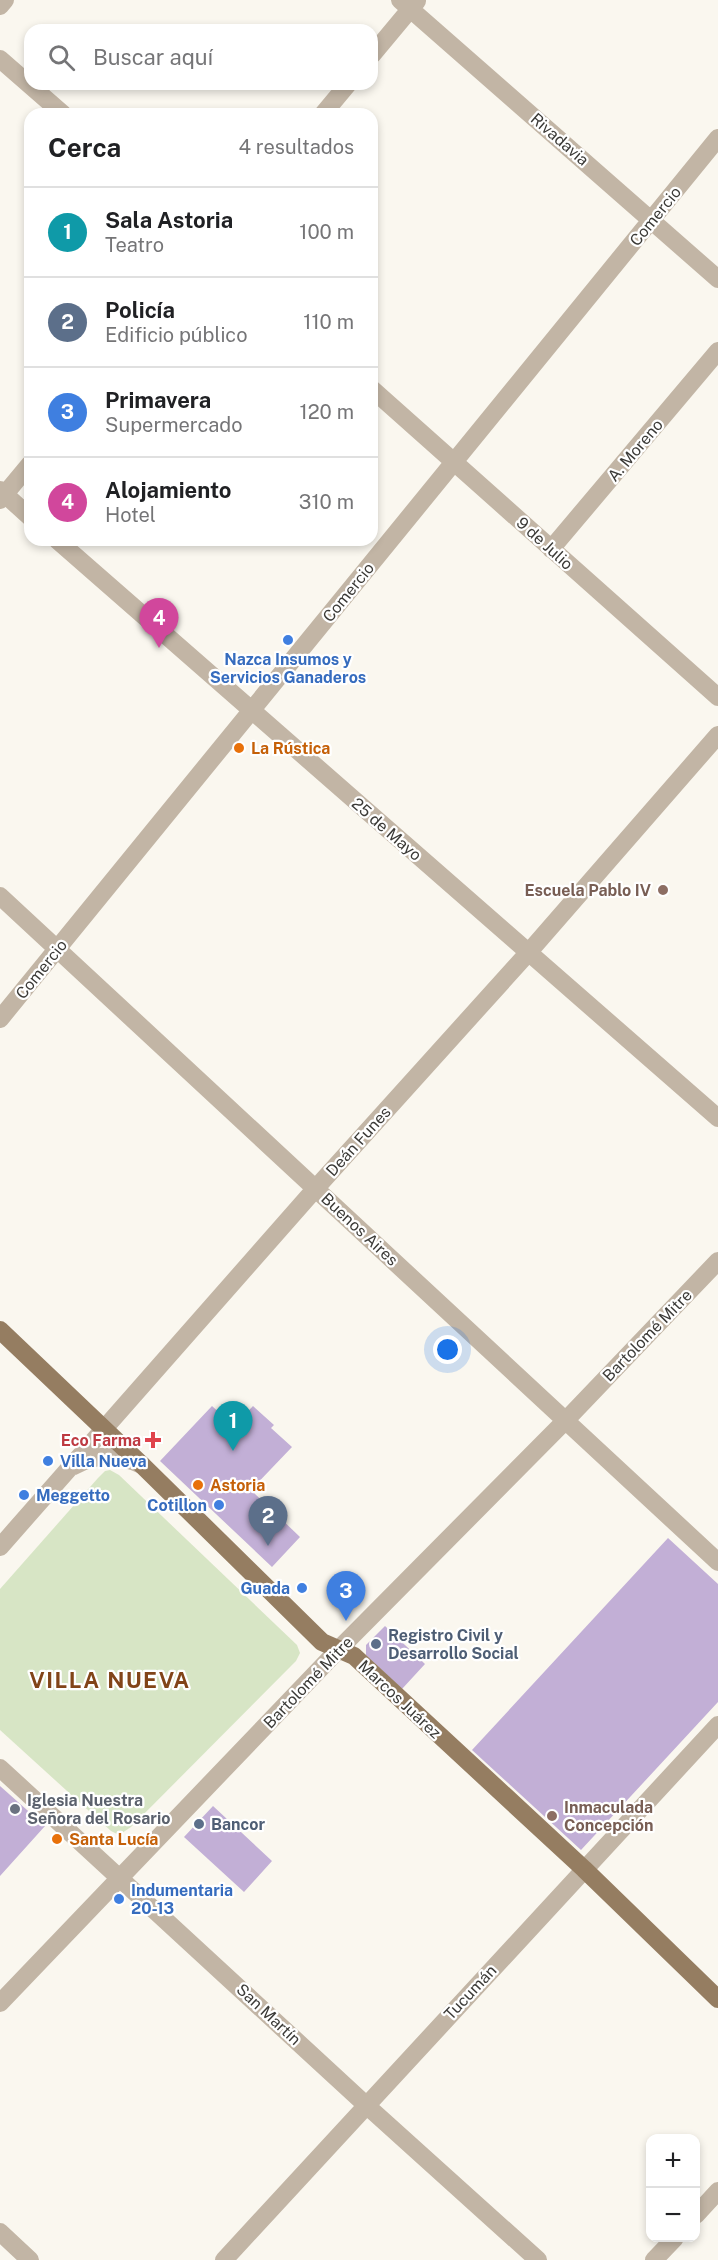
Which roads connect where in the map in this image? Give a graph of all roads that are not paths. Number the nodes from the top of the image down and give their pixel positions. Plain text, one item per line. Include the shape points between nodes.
1 (4, 0) edge
2 (410, 3) edge
3 (0, 6) edge
4 (378, 47) edge
5 (0, 58) edge
6 (24, 79) edge
7 (36, 90) edge
8 (343, 90) edge
9 (56, 108) edge
10 (328, 108) edge
11 (718, 138) edge
12 (652, 219) junction
13 (718, 279) edge
14 (718, 351) edge
15 (378, 394) edge
16 (454, 462) junction
17 (24, 471) edge
18 (2, 495) edge
19 (24, 512) edge
20 (64, 546) edge
21 (551, 549) junction
22 (718, 697) edge
23 (252, 710) junction
24 (718, 735) edge
25 (0, 896) edge
26 (57, 949) junction
27 (528, 953) junction
28 (0, 1019) edge
29 (718, 1118) edge
30 (316, 1188) junction
31 (718, 1261) edge
32 (0, 1330) edge
33 (566, 1420) junction
34 (104, 1428) junction
35 (143, 1466) junction
36 (68, 1470) junction
37 (0, 1547) edge
38 (718, 1562) edge
39 (339, 1649) junction
40 (718, 1725) edge
41 (0, 1768) edge
42 (584, 1869) junction
43 (120, 1877) junction
44 (718, 1999) edge
45 (0, 2003) edge
46 (366, 2105) junction
47 (718, 2191) edge
48 (700, 2211) edge
49 (0, 2232) edge
50 (671, 2242) edge
51 (30, 2260) edge
52 (224, 2260) edge
53 (538, 2260) edge
54 (654, 2260) edge

1 - 3 street
2 - 4 street
2 - 12 street, Rivadavia
5 - 6 street
7 - 9 street
8 - 10 street
11 - 12 street, Comercio
12 - 13 street, Rivadavia
12 - 16 street, Comercio
14 - 21 street, A. Moreno
15 - 16 street, 9 de Julio
16 - 21 street, 9 de Julio
16 - 23 street, Comercio
17 - 18 street
18 - 19 street
20 - 23 street, 25 de Mayo
21 - 22 street, 9 de Julio
23 - 26 street, Comercio
23 - 27 street, 25 de Mayo
24 - 27 street, Deán Funes
25 - 26 street, Buenos Aires
26 - 28 street, Comercio
26 - 30 street, Buenos Aires
27 - 29 street, 25 de Mayo
27 - 30 street, Deán Funes
30 - 33 street, Buenos Aires
30 - 34 street, Deán Funes
31 - 33 street, Bartolomé Mitre
32 - 34 main road, Marcos Juárez
33 - 38 street, Buenos Aires
33 - 39 street, Bartolomé Mitre
34 - 35 main road, Marcos Juárez
34 - 36 street, Deán Funes
35 - 36 street via 111,1455 90,1459
35 - 39 main road, Marcos Juárez via 322,1642
36 - 37 street, Deán Funes
39 - 42 main road, Marcos Juárez via 354,1656
39 - 43 street, Bartolomé Mitre
40 - 42 street, Tucumán
41 - 43 street, San Martín
42 - 44 main road, Marcos Juárez
42 - 46 street, Tucumán
43 - 45 street, Bartolomé Mitre
43 - 46 street, San Martín
46 - 52 street, Tucumán
46 - 53 street, San Martín
47 - 48 street
49 - 51 street
50 - 54 street

